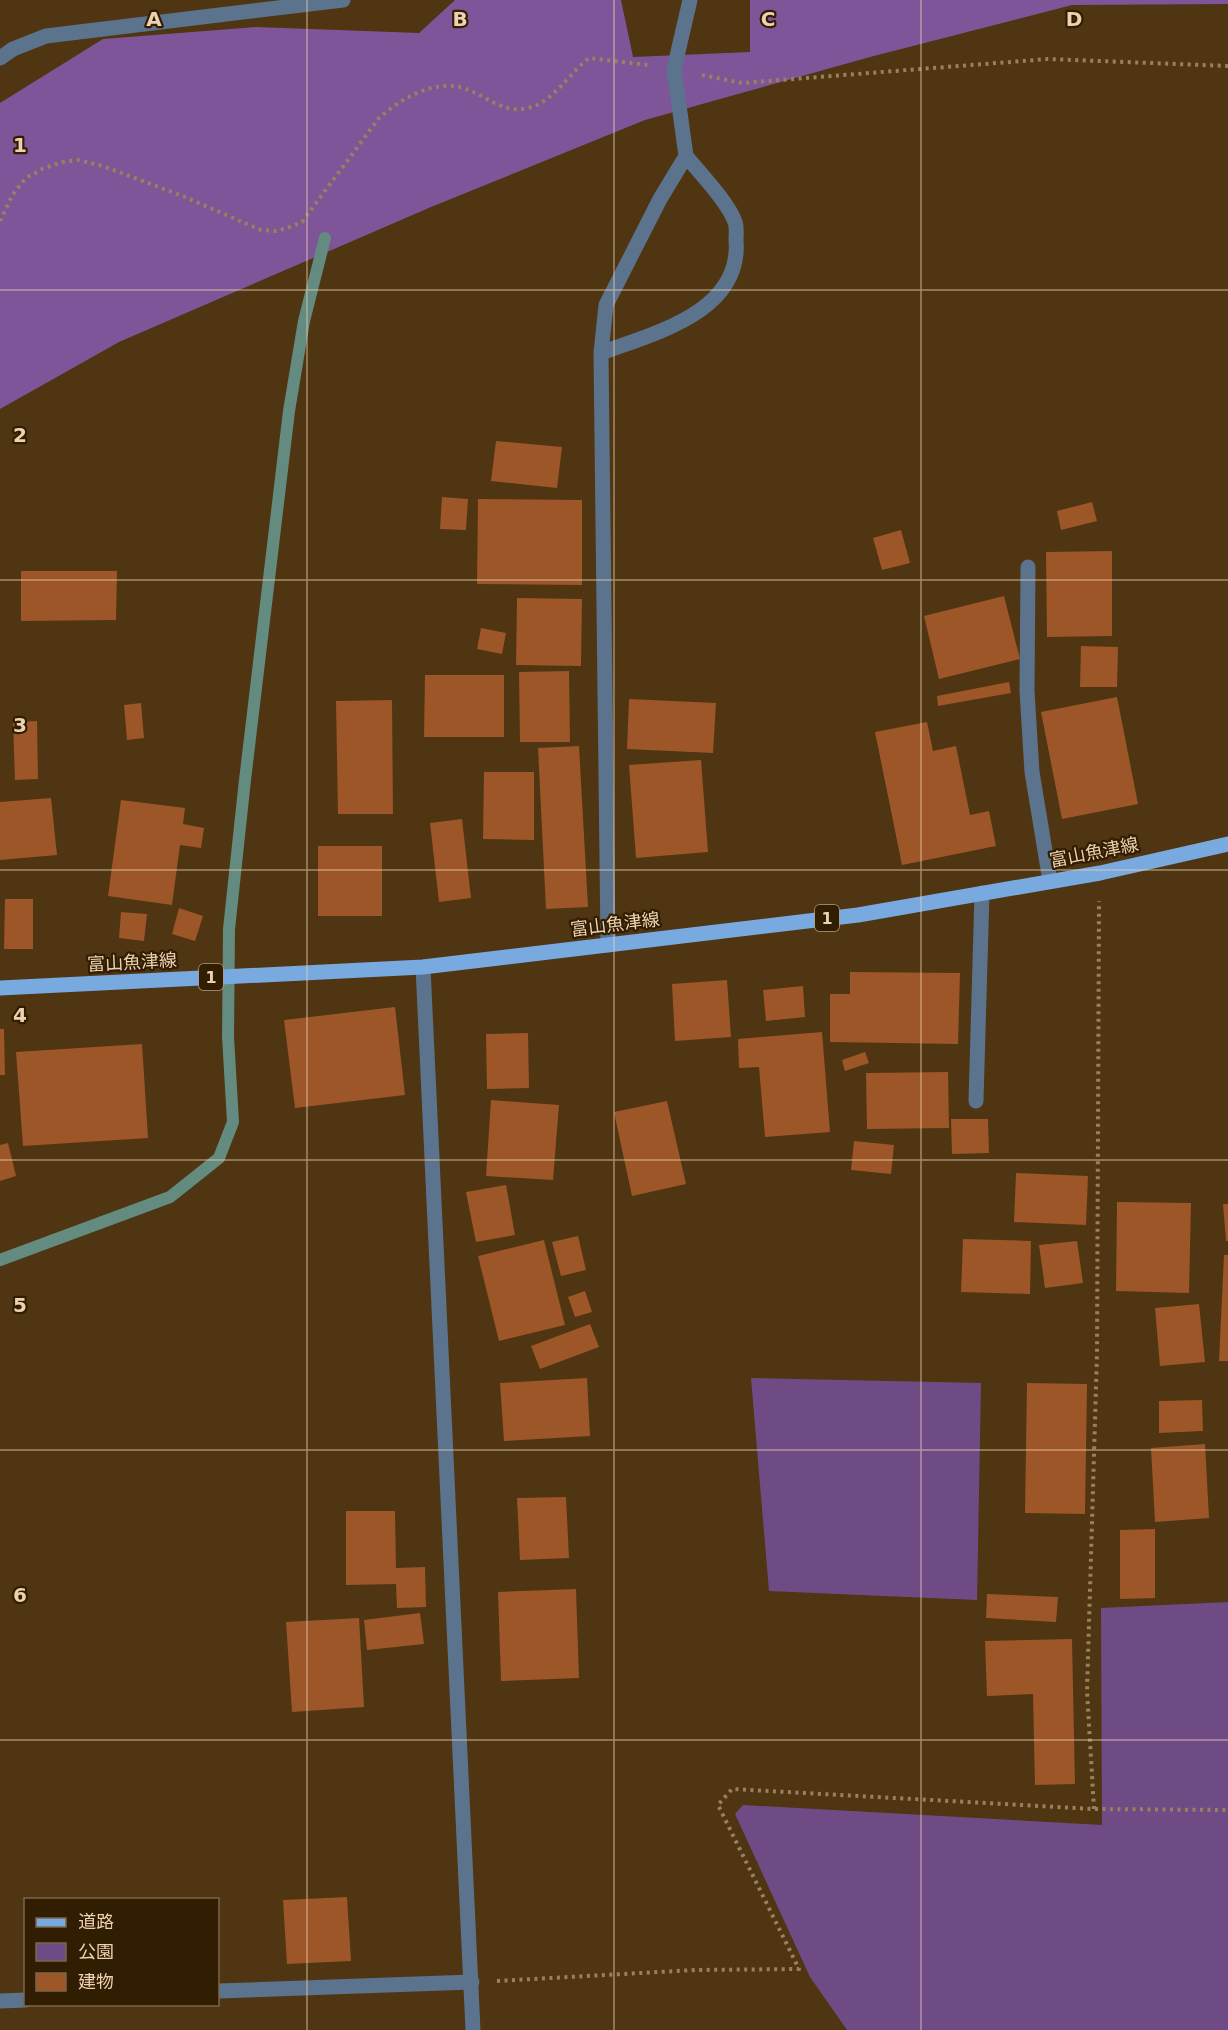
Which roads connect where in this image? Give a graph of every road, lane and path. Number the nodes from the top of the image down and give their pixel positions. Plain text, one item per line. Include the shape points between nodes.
1 (343, 0) edge
2 (690, 0) edge
3 (0, 58) edge
4 (1228, 66) edge
5 (674, 69) junction
6 (686, 156) junction
7 (0, 221) edge
8 (600, 353) junction
9 (1028, 567) dead end
10 (1228, 844) edge
11 (1100, 873) junction
12 (1050, 881) junction
13 (982, 893) junction
14 (608, 945) junction
15 (423, 967) junction
16 (0, 988) edge
17 (976, 1101) dead end
18 (1094, 1809) junction
19 (1228, 1809) edge
20 (472, 1982) junction
21 (219, 1991) edge
22 (24, 2000) edge
23 (0, 2001) edge
24 (473, 2030) edge

1 - 3 street via 46,36
2 - 5 street
4 - 5 path via 1048,59 742,83
5 - 6 street
5 - 7 path via 589,58 549,97 530,108 513,110 462,88 441,87 416,94 393,105 379,118 302,222 276,231 261,230 144,181 78,160 52,165 26,178
6 - 8 street via 606,305
6 - 8 street via 735,222 738,260 718,296 680,324
8 - 14 street
9 - 12 street via 1027,702 1032,772
10 - 11 main road, 富山魚津線 / 1
11 - 12 main road, 富山魚津線 / 1
11 - 18 path via 1097,1353 1087,1691
12 - 13 main road, 富山魚津線 / 1
13 - 14 main road, 富山魚津線 / 1 via 858,915
13 - 17 street
14 - 15 main road, 富山魚津線 / 1
15 - 16 main road, 富山魚津線 / 1
15 - 20 street
18 - 19 path
18 - 20 path via 732,1789 717,1805 799,1969 695,1970
20 - 21 street
20 - 24 street
22 - 23 street

